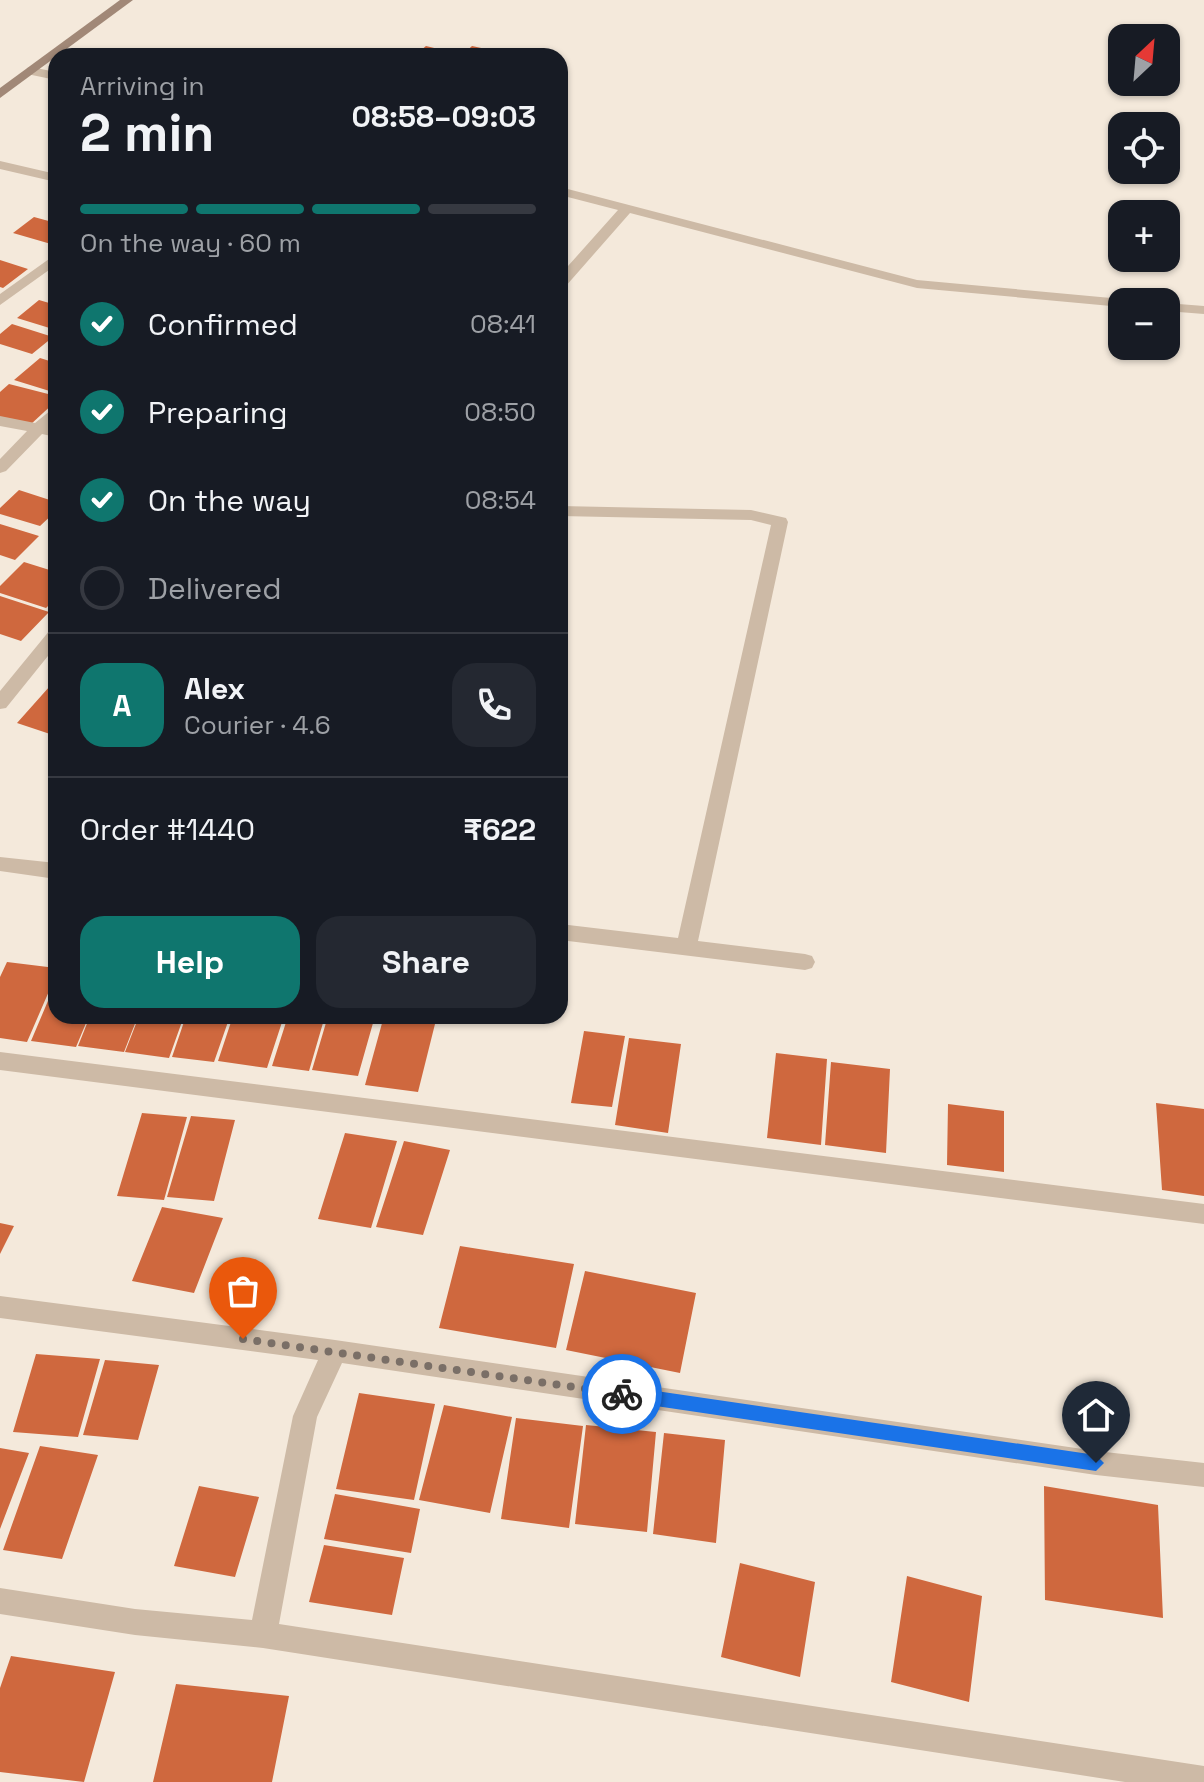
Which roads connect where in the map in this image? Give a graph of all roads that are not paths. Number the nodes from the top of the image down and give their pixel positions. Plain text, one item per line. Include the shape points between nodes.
1 (127, 0) edge
2 (62, 48) edge
3 (48, 58) edge
4 (31, 71) junction
5 (48, 74) edge
6 (0, 94) edge
7 (0, 165) edge
8 (48, 176) edge
9 (568, 193) edge
10 (627, 209) junction
11 (48, 264) edge
12 (568, 275) edge
13 (0, 301) edge
14 (1108, 302) edge
15 (1180, 308) edge
16 (1204, 310) edge
17 (48, 418) edge
18 (0, 421) edge
19 (37, 428) junction
20 (48, 430) edge
21 (0, 468) edge
22 (568, 511) edge
23 (48, 644) edge
24 (0, 703) edge
25 (0, 864) edge
26 (48, 870) edge
27 (568, 933) edge
28 (686, 947) junction
29 (805, 962) dead end
30 (0, 1061) edge
31 (1204, 1214) edge
32 (0, 1307) edge
33 (335, 1351) junction
34 (1204, 1475) edge
35 (0, 1601) edge
36 (263, 1635) junction
37 (1204, 1780) edge

1 - 2 street
3 - 4 street
4 - 5 street
4 - 6 street
7 - 8 street
9 - 10 street
10 - 12 street
10 - 14 street via 917,284
11 - 13 street
15 - 16 street
17 - 19 street
18 - 19 street
19 - 20 street
19 - 21 street
22 - 28 street via 751,515 780,522
23 - 24 street
25 - 26 street
27 - 28 street
28 - 29 street
30 - 31 street
32 - 33 street
33 - 34 street
33 - 36 street via 305,1416
35 - 36 street
36 - 37 street

